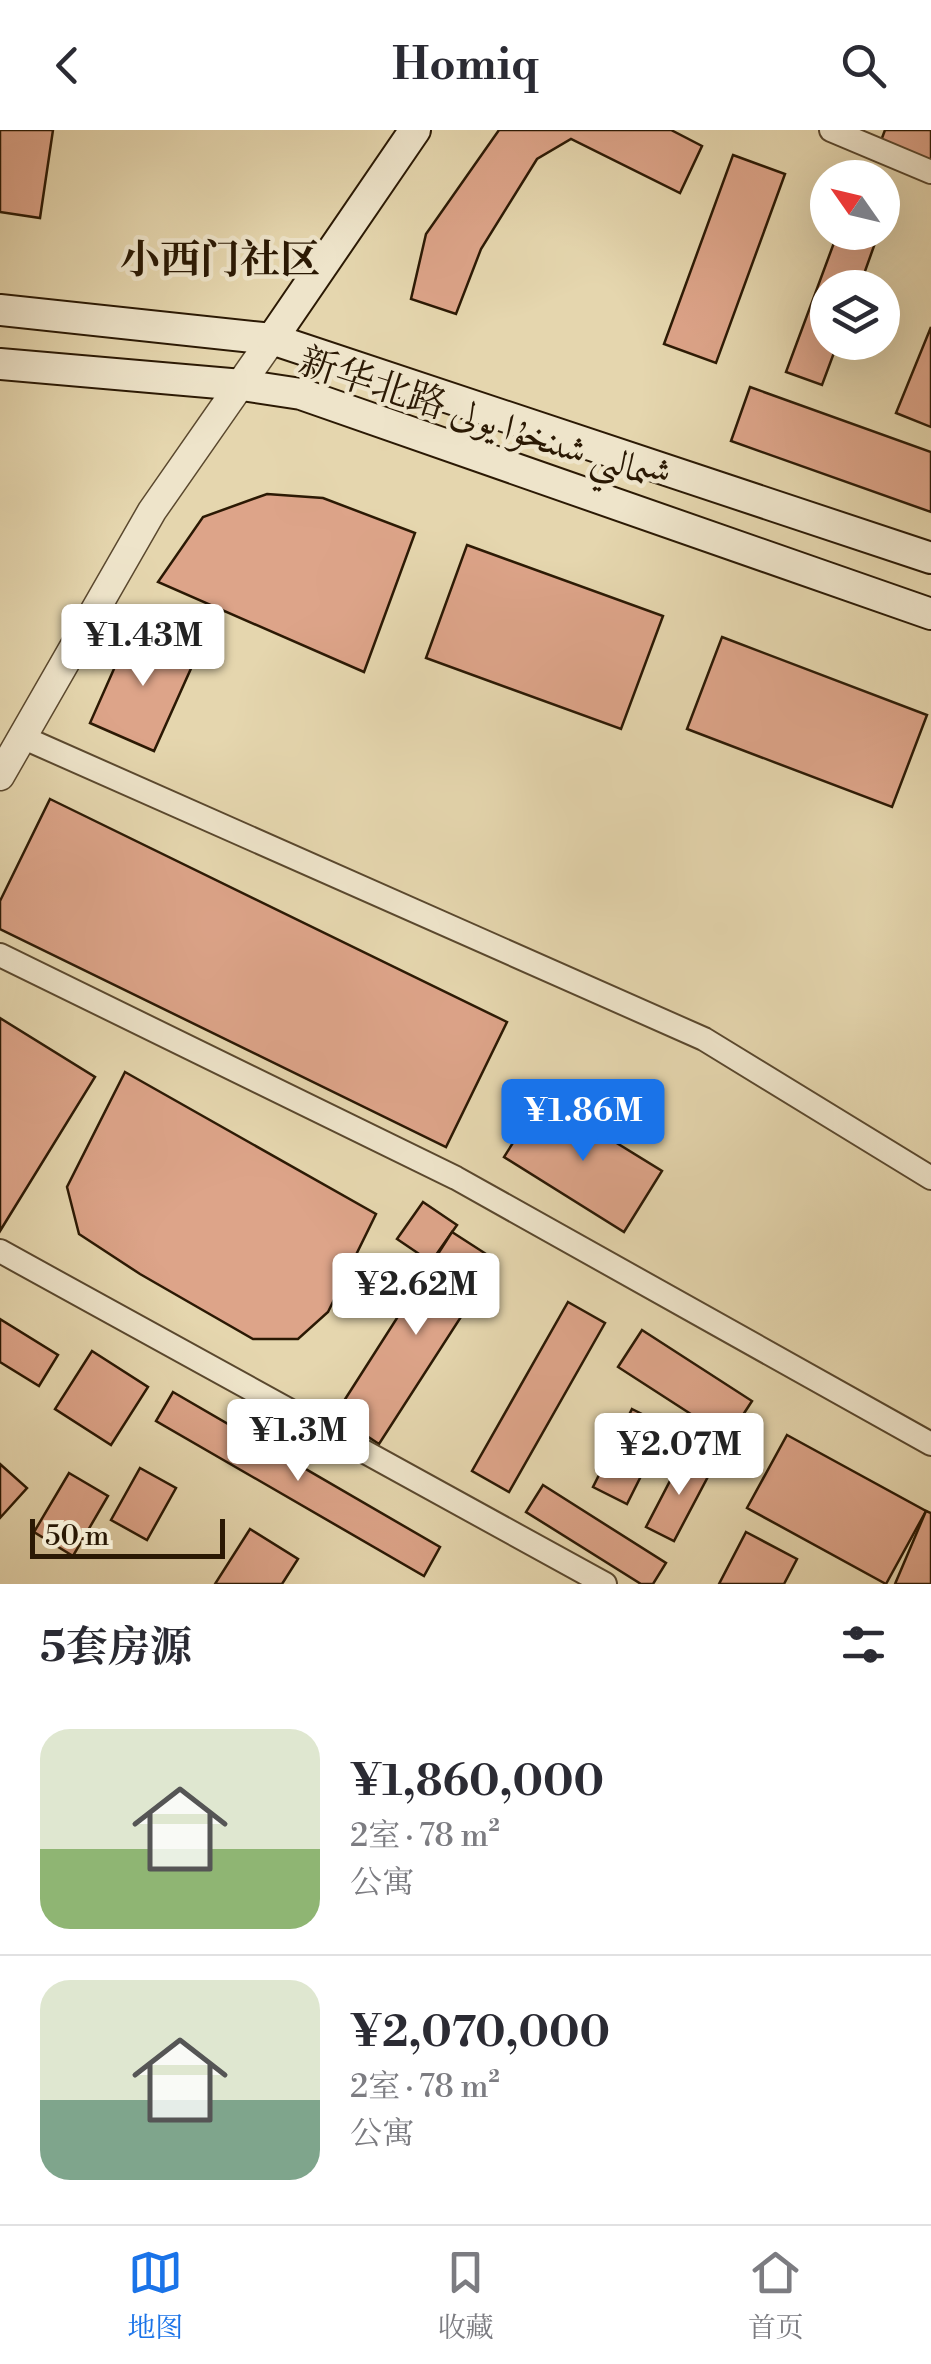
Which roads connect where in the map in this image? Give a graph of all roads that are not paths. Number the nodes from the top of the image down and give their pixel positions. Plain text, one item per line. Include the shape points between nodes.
1 (415, 130) edge
2 (831, 130) edge
3 (931, 172) edge
4 (0, 310) edge
5 (272, 340) junction
6 (0, 364) edge
7 (242, 385) junction
8 (931, 558) edge
9 (931, 614) edge
10 (22, 738) junction
11 (0, 776) edge
12 (0, 955) edge
13 (931, 1178) edge
14 (0, 1251) edge
15 (931, 1444) edge
16 (605, 1584) edge

1 - 5 main road
2 - 3 street
4 - 5 main road, 新华北路 شىمالىي شىنخۇا يولى
5 - 7 street
5 - 8 main road, 新华北路 شىمالىي شىنخۇا يولى
6 - 7 main road, 新华北路 شىمالىي شىنخۇا يولى
7 - 9 main road, 新华北路 شىمالىي شىنخۇا يولى via 301,394
7 - 10 street via 152,511
10 - 11 street
10 - 13 street via 704,1039
12 - 15 street via 456,1178
14 - 16 street

